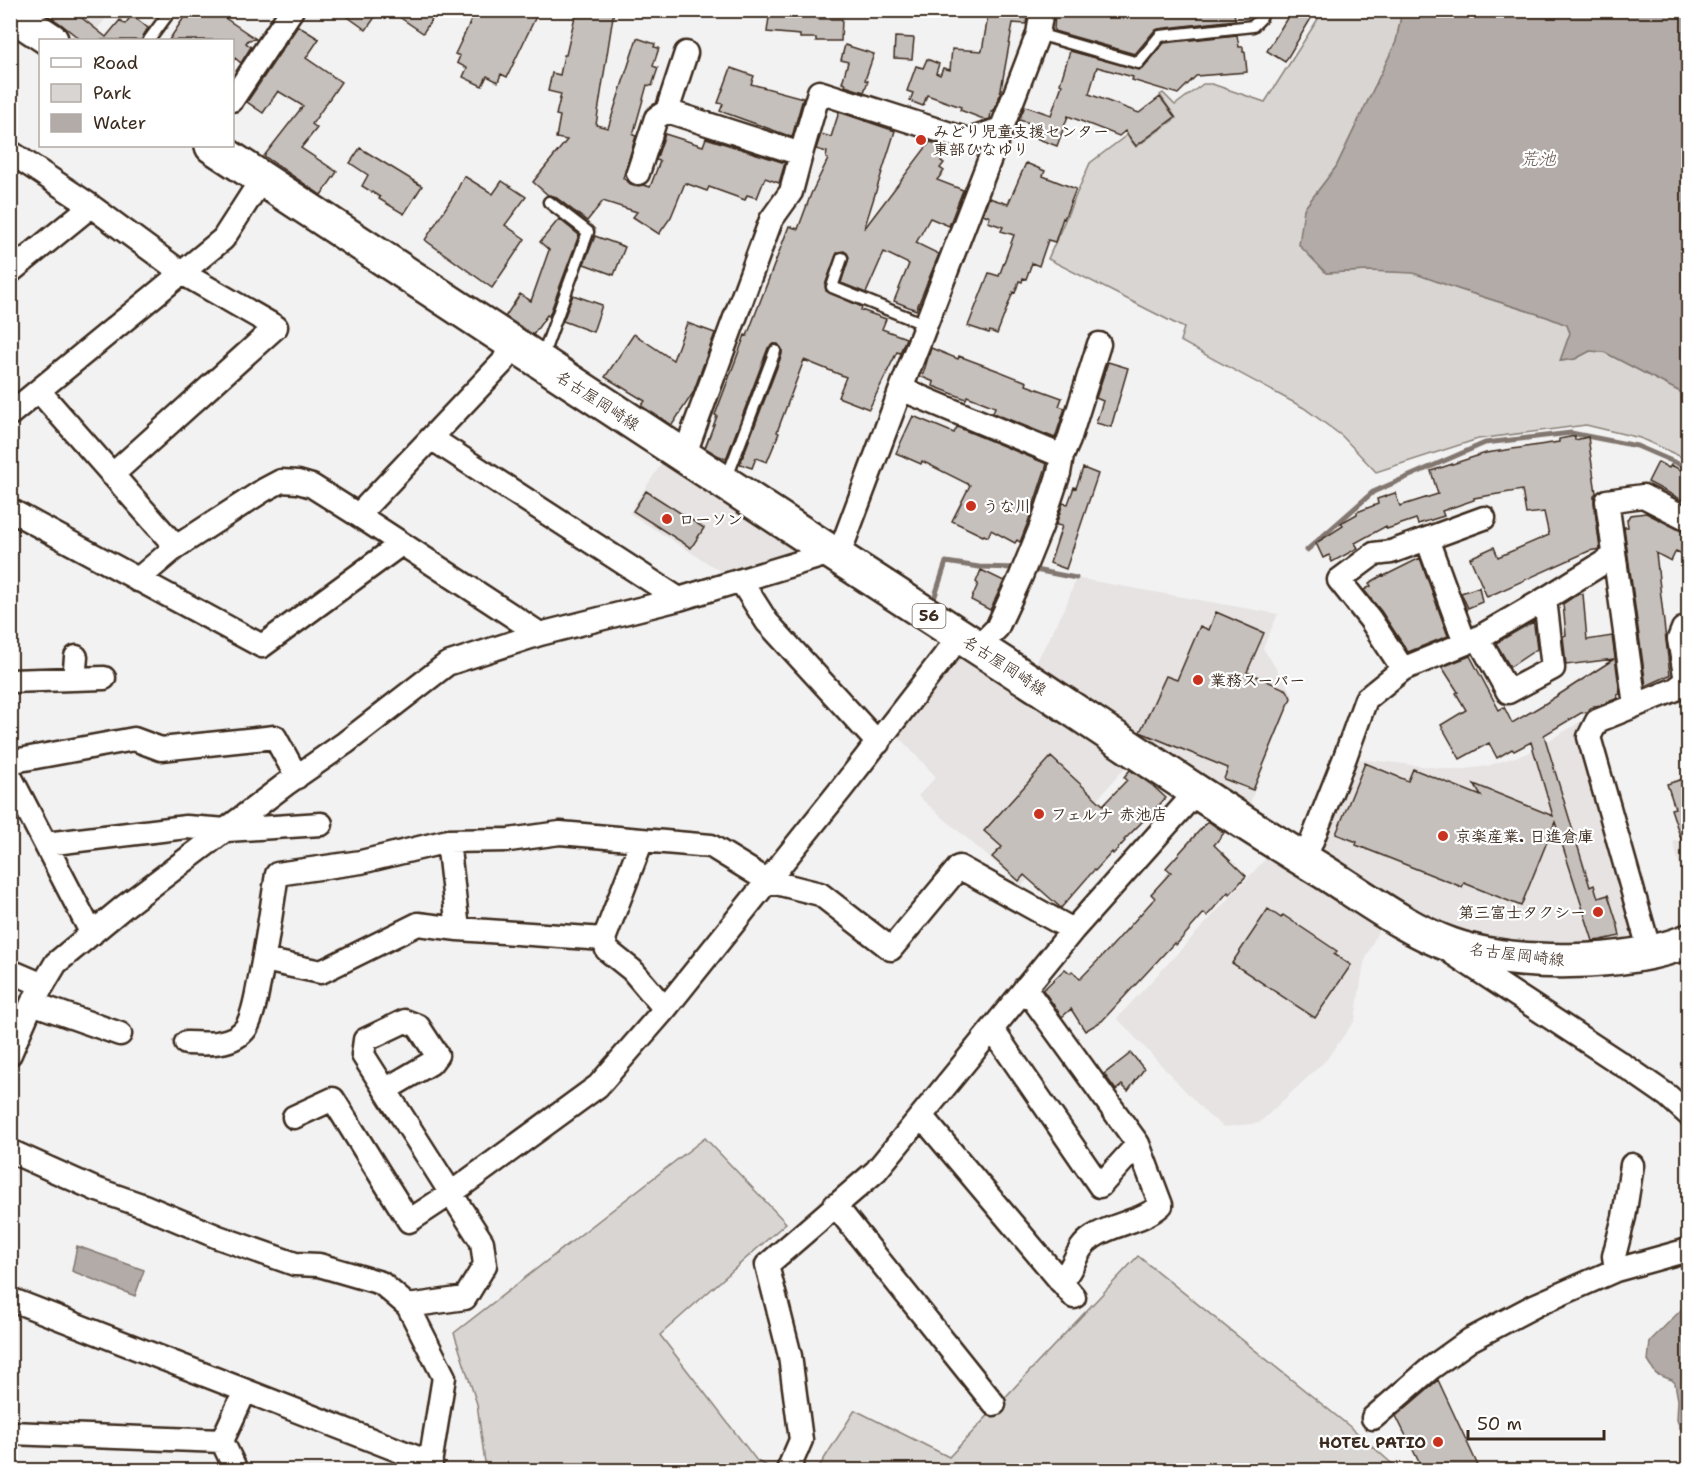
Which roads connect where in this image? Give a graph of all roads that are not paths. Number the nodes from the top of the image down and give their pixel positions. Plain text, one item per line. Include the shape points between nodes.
1 (171, 10) edge
2 (292, 10) edge
3 (1042, 10) edge
4 (1264, 10) edge
5 (10, 13) edge
6 (1038, 34) junction
7 (49, 39) edge
8 (150, 39) edge
9 (686, 53) dead end
10 (234, 97) edge
11 (667, 111) junction
12 (1001, 129) junction
13 (214, 147) edge
14 (10, 152) edge
15 (801, 154) junction
16 (638, 174) dead end
17 (263, 179) junction
18 (549, 202) dead end
19 (91, 206) junction
20 (842, 258) dead end
21 (10, 272) edge
22 (182, 273) junction
23 (930, 327) junction
24 (512, 344) junction
25 (1099, 344) dead end
26 (775, 351) dead end
27 (540, 363) junction
28 (901, 389) junction
29 (39, 391) junction
30 (10, 414) edge
31 (430, 438) junction
32 (684, 456) junction
33 (1062, 456) junction
34 (112, 475) junction
35 (725, 483) junction
36 (10, 510) edge
37 (358, 515) junction
38 (1484, 518) dead end
39 (1689, 519) edge
40 (1427, 539) junction
41 (401, 544) junction
42 (176, 547) junction
43 (835, 555) junction
44 (1614, 556) junction
45 (137, 580) junction
46 (741, 581) junction
47 (679, 599) junction
48 (1545, 599) junction
49 (1689, 627) edge
50 (540, 634) junction
51 (1471, 640) junction
52 (969, 642) junction
53 (1403, 669) junction
54 (104, 678) dead end
55 (10, 681) edge
56 (1635, 705) junction
57 (878, 743) junction
58 (10, 767) edge
59 (10, 776) edge
60 (297, 777) junction
61 (1197, 791) junction
62 (321, 824) dead end
63 (226, 830) junction
64 (642, 840) junction
65 (448, 841) junction
66 (46, 844) junction
67 (1304, 861) junction
68 (768, 881) junction
69 (458, 929) junction
70 (1073, 930) junction
71 (92, 934) junction
72 (1425, 935) junction
73 (604, 939) junction
74 (1689, 941) edge
75 (1650, 952) junction
76 (264, 960) junction
77 (10, 971) edge
78 (1025, 988) junction
79 (37, 994) junction
80 (665, 1010) junction
81 (992, 1029) junction
82 (120, 1034) dead end
83 (186, 1043) dead end
84 (10, 1054) edge
85 (385, 1090) dead end
86 (1689, 1114) edge
87 (294, 1117) dead end
88 (921, 1117) junction
89 (1138, 1144) junction
90 (10, 1151) edge
91 (1632, 1165) dead end
92 (450, 1194) junction
93 (835, 1205) junction
94 (1689, 1250) edge
95 (1616, 1270) junction
96 (10, 1299) edge
97 (408, 1306) junction
98 (245, 1391) junction
99 (994, 1404) dead end
100 (1373, 1418) dead end
101 (10, 1433) edge
102 (222, 1441) junction
103 (430, 1467) edge
104 (236, 1470) edge
105 (788, 1470) edge

1 - 8 lane
2 - 10 street
3 - 6 street
4 - 6 lane via 1253,26 1160,36 1138,63
5 - 7 main road
6 - 12 street
9 - 11 street
11 - 15 street
11 - 16 street via 656,118
12 - 15 street via 969,140 819,92
12 - 23 street
13 - 17 main road, 名古屋岡崎線 / 56
14 - 19 street
15 - 32 street via 791,192 771,220
17 - 22 street via 223,239
17 - 24 main road, 名古屋岡崎線 / 56
18 - 27 lane via 588,232
19 - 21 street
19 - 22 street
20 - 23 lane via 832,287
22 - 29 street
22 - 34 street via 276,327
23 - 28 street
24 - 27 main road, 名古屋岡崎線 / 56
24 - 31 street via 503,362
25 - 33 street
26 - 35 lane
27 - 32 main road, 名古屋岡崎線 / 56
28 - 33 street
28 - 43 street
29 - 30 street
29 - 34 street
31 - 37 street
31 - 47 street
32 - 35 main road, 名古屋岡崎線 / 56
33 - 52 street via 1041,527 997,628
34 - 42 street
35 - 43 main road, 名古屋岡崎線 / 56
36 - 45 street
37 - 41 street
37 - 42 street via 312,486 281,481
38 - 40 street
39 - 44 street via 1643,496 1607,501
40 - 51 street
40 - 53 street via 1374,554 1339,580
41 - 45 street via 262,646
41 - 50 street
42 - 45 street
43 - 46 street
43 - 52 main road, 名古屋岡崎線 / 56
44 - 48 street
44 - 56 street
46 - 47 street
46 - 57 street via 767,622
47 - 50 street
48 - 51 street
48 - 51 street via 1553,668 1508,692
49 - 56 street via 1683,629 1679,639 1686,681
50 - 60 street via 447,664
51 - 53 street
52 - 57 street
52 - 61 main road, 名古屋岡崎線 / 56
53 - 67 street via 1366,699
54 - 55 street via 75,668
56 - 75 street via 1597,721 1589,736
57 - 68 street
58 - 60 street via 14,761 134,740 161,749 275,737
59 - 66 street
60 - 63 street
61 - 67 main road, 名古屋岡崎線 / 56
61 - 70 street
62 - 63 street
63 - 66 street via 186,827
63 - 71 street
64 - 65 street via 560,833 509,840
64 - 68 street via 711,846
64 - 73 street
65 - 69 street
65 - 76 street via 362,862 276,874
66 - 71 street
67 - 72 main road, 名古屋岡崎線 / 56
68 - 70 street via 820,894 891,949 959,867
68 - 80 street
69 - 73 street
69 - 76 street via 418,924 321,972
70 - 78 street
71 - 79 street via 56,963
72 - 75 main road, 名古屋岡崎線 / 56 via 1456,947 1545,961 1581,961
72 - 86 street via 1632,1071
73 - 80 street via 607,950 632,970
74 - 75 main road, 名古屋岡崎線 / 56
76 - 83 street via 245,1028 231,1039
77 - 79 street
78 - 81 street
78 - 89 street
79 - 82 street
79 - 84 street
80 - 92 street via 598,1086
81 - 88 street
81 - 89 street via 1100,1186
85 - 92 street
87 - 92 street via 333,1099 409,1221
88 - 89 street via 1067,1289 1074,1258 1083,1244 1095,1235 1152,1213 1161,1205
88 - 93 street via 876,1171
90 - 97 street via 218,1238 295,1264 319,1265 381,1283
91 - 95 street via 1614,1256
92 - 97 street via 482,1242 485,1265 465,1298
93 - 99 street
93 - 105 street via 767,1265 790,1356 801,1440
94 - 95 street
95 - 100 street via 1536,1305 1470,1340
96 - 98 street
97 - 103 street via 444,1377
98 - 102 street
98 - 103 street
101 - 102 street
102 - 104 street

